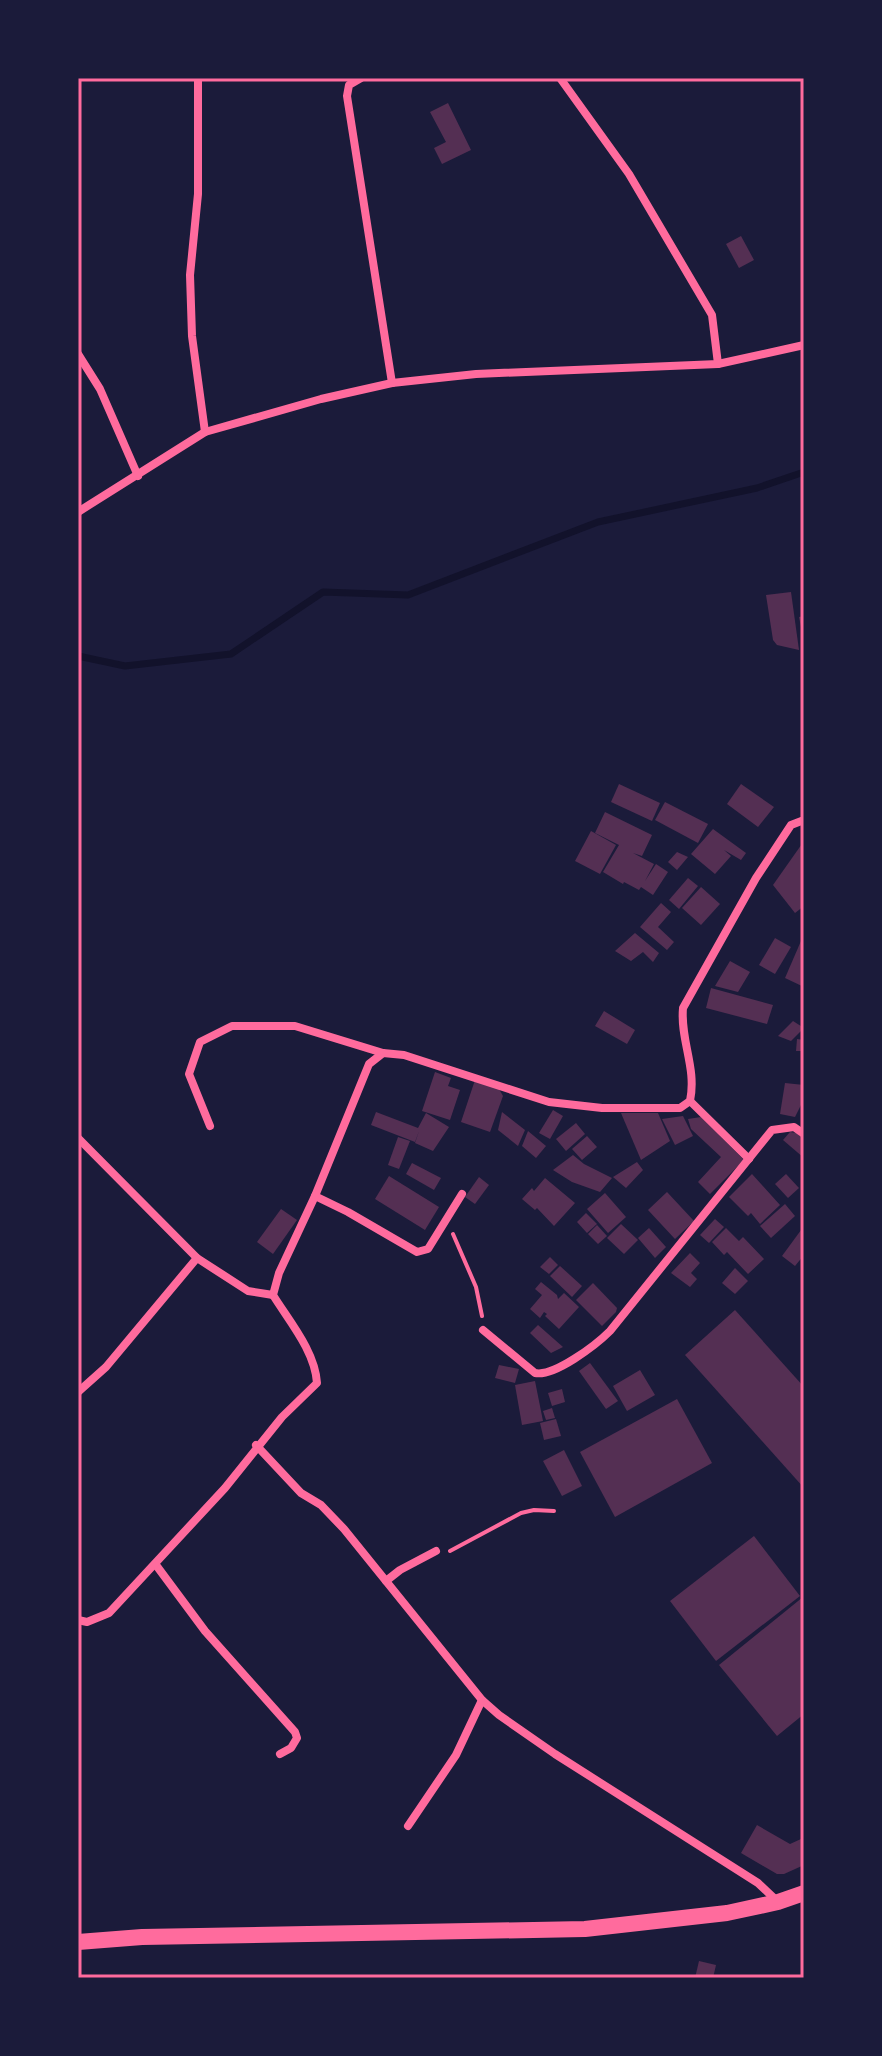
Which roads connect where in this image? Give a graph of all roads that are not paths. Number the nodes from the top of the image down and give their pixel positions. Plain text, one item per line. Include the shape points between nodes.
1 (198, 78) edge
2 (361, 78) edge
3 (560, 78) edge
4 (804, 345) edge
5 (78, 354) edge
6 (718, 364) junction
7 (392, 383) junction
8 (205, 432) junction
9 (138, 476) junction
10 (78, 512) edge
11 (804, 820) edge
12 (383, 1053) junction
13 (690, 1101) junction
14 (210, 1126) dead end
15 (804, 1134) edge
16 (78, 1138) edge
17 (749, 1159) junction
18 (462, 1194) dead end
19 (315, 1196) junction
20 (197, 1258) junction
21 (273, 1295) junction
22 (483, 1330) road end
23 (78, 1392) edge
24 (256, 1445) junction
25 (436, 1551) road end
26 (156, 1565) junction
27 (386, 1581) junction
28 (78, 1620) edge
29 (482, 1700) junction
30 (280, 1754) dead end
31 (408, 1826) dead end
32 (804, 1893) edge
33 (778, 1902) junction
34 (78, 1942) edge

1 - 8 street via 198,194 190,275
2 - 7 street via 349,85 347,96
3 - 6 street via 629,174 712,315
4 - 6 street
5 - 9 street via 100,389
6 - 7 street via 476,374
7 - 8 street
8 - 9 street
9 - 10 street
11 - 13 street via 791,825 756,878 683,1008 694,1086
12 - 13 street via 404,1055 549,1102 666,1109
12 - 14 street via 295,1026 232,1026 200,1042 189,1074
12 - 19 street via 369,1064
13 - 17 street
15 - 17 street via 794,1127 772,1130
16 - 20 street
17 - 22 street via 610,1331 576,1356 547,1373 535,1373
18 - 19 street via 428,1249 417,1252
19 - 21 street
20 - 21 street via 248,1291
20 - 23 street via 106,1367
21 - 24 street via 306,1349 317,1383
24 - 26 street
24 - 27 street via 301,1493 321,1505
25 - 27 street
26 - 28 street via 109,1613
26 - 30 street via 205,1631 295,1732 291,1748
27 - 29 street
29 - 31 street via 456,1755
29 - 33 street via 555,1754 758,1883
32 - 33 main road
33 - 34 main road via 585,1929 188,1935

